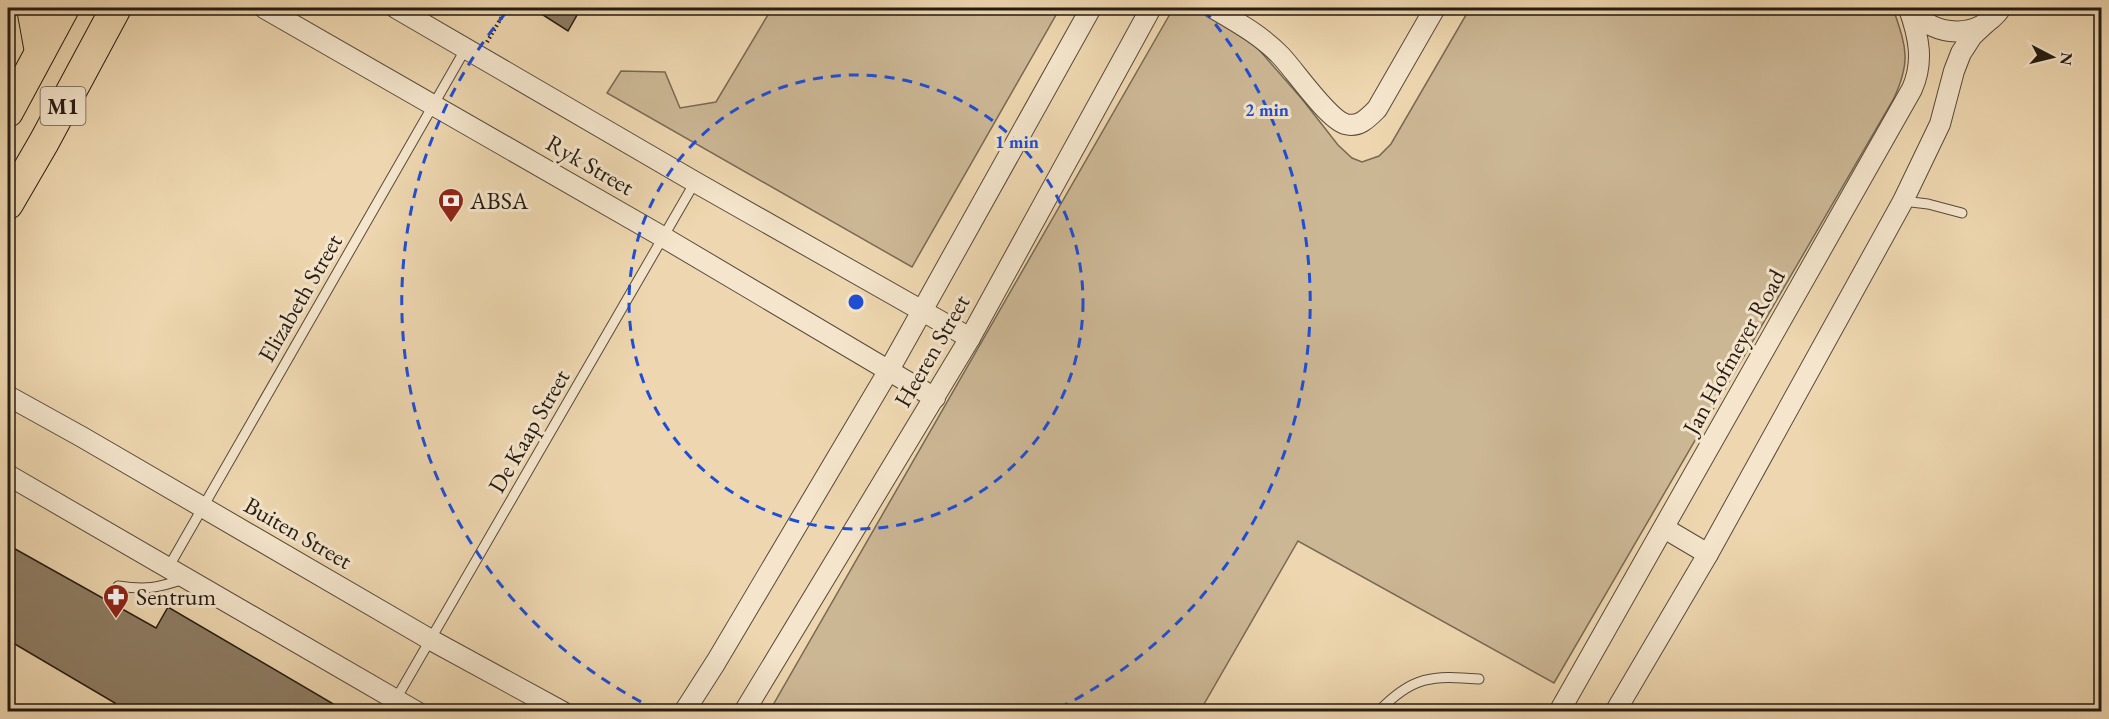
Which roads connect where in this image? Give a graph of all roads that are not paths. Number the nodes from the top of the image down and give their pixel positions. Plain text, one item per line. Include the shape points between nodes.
1 (32, 8) edge
2 (64, 8) edge
3 (89, 8) edge
4 (106, 8) edge
5 (116, 8) edge
6 (264, 8) edge
7 (396, 8) edge
8 (1091, 8) edge
9 (1151, 8) edge
10 (1213, 8) edge
11 (1435, 8) edge
12 (1909, 8) edge
13 (1997, 13) edge
14 (39, 52) junction
15 (473, 52) junction
16 (434, 106) junction
17 (8, 112) edge
18 (8, 122) edge
19 (44, 142) junction
20 (695, 182) junction
21 (1903, 201) junction
22 (8, 204) edge
23 (1962, 213) dead end
24 (663, 237) junction
25 (921, 312) junction
26 (970, 338) junction
27 (889, 370) junction
28 (935, 398) junction
29 (9, 400) edge
30 (8, 475) edge
31 (202, 507) junction
32 (1664, 528) junction
33 (1708, 554) junction
34 (168, 568) junction
35 (186, 578) junction
36 (118, 586) dead end
37 (430, 640) junction
38 (1479, 679) dead end
39 (396, 699) junction
40 (2102, 706) edge
41 (417, 711) edge
42 (563, 711) edge
43 (684, 711) edge
44 (744, 711) edge
45 (1378, 711) edge
46 (1559, 711) edge
47 (1615, 711) edge
48 (2096, 711) edge

1 - 14 main road
2 - 14 main road, M1
3 - 4 main road
5 - 19 main road, M1
6 - 16 street, Ryk Street
7 - 15 street, Ryk Street
8 - 25 street, Heeren Street
9 - 26 street, Heeren Street
10 - 11 street via 1281,56 1333,116 1344,124 1357,125 1377,109
12 - 13 street via 1919,20 1945,31 1967,30
12 - 32 street, Jan Hofmeyer Road via 1919,49 1912,89
13 - 21 street via 1972,36 1961,53 1940,124
14 - 17 main road, M1
15 - 16 lane, Elizabeth Street
15 - 20 street, Ryk Street
16 - 24 street, Ryk Street
16 - 31 lane, Elizabeth Street
18 - 19 main road
19 - 22 main road, M1
20 - 24 lane, De Kaap Street
20 - 25 street, Ryk Street
21 - 23 lane
21 - 33 street
24 - 27 street, Ryk Street
24 - 37 lane, De Kaap Street
25 - 26 street, Ryk Street
25 - 27 street, Heeren Street
26 - 28 street, Heeren Street
27 - 28 street, Ryk Street
27 - 43 street, Heeren Street
28 - 44 street, Heeren Street
29 - 31 street, Buiten Street via 82,437
30 - 34 street
31 - 34 lane, Elizabeth Street
31 - 37 street, Buiten Street
32 - 33 street
32 - 46 street, Jan Hofmeyer Road
33 - 47 street
34 - 35 street
35 - 36 lane via 159,588
35 - 39 street
37 - 39 lane, De Kaap Street
37 - 42 street, Buiten Street
38 - 45 lane via 1446,676 1417,682 1395,693
39 - 41 street
40 - 48 lane

